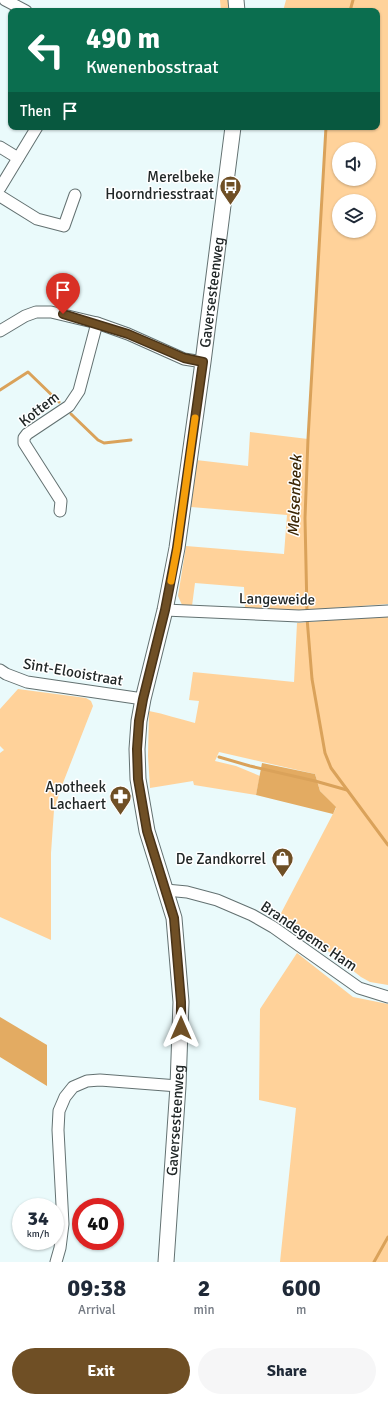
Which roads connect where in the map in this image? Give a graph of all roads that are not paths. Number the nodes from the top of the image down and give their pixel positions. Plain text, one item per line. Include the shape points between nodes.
1 (5, 0) edge
2 (20, 8) edge
3 (35, 130) edge
4 (233, 130) edge
5 (0, 148) edge
6 (18, 158) junction
7 (0, 188) edge
8 (75, 195) dead end
9 (0, 196) edge
10 (97, 323) junction
11 (0, 331) edge
12 (203, 362) junction
13 (60, 511) dead end
14 (165, 610) junction
15 (388, 611) edge
16 (0, 670) edge
17 (143, 699) junction
18 (166, 890) junction
19 (388, 997) edge
20 (178, 1086) junction
21 (56, 1262) edge
22 (166, 1262) edge

1 - 2 street
3 - 6 street
4 - 12 street, Gaversesteenweg
5 - 6 street
6 - 7 street
8 - 9 street via 64,226 37,219
10 - 11 street via 63,314 36,312
10 - 12 street via 184,358
10 - 13 street, Kottem via 74,399 69,406 24,438 24,443 61,501
12 - 14 street, Gaversesteenweg via 177,548
14 - 15 street, Langeweide via 302,616
14 - 17 street, Gaversesteenweg
16 - 17 street, Sint-Elooistraat via 27,682
17 - 18 street, Gaversesteenweg via 137,749 138,779 147,831
18 - 19 street, Brandegems Ham via 187,892 239,908 273,927 359,988
18 - 20 street, Gaversesteenweg via 174,918 178,952 181,1022
20 - 21 street via 87,1081 73,1088 65,1097 59,1111 63,1224
20 - 22 street, Gaversesteenweg

